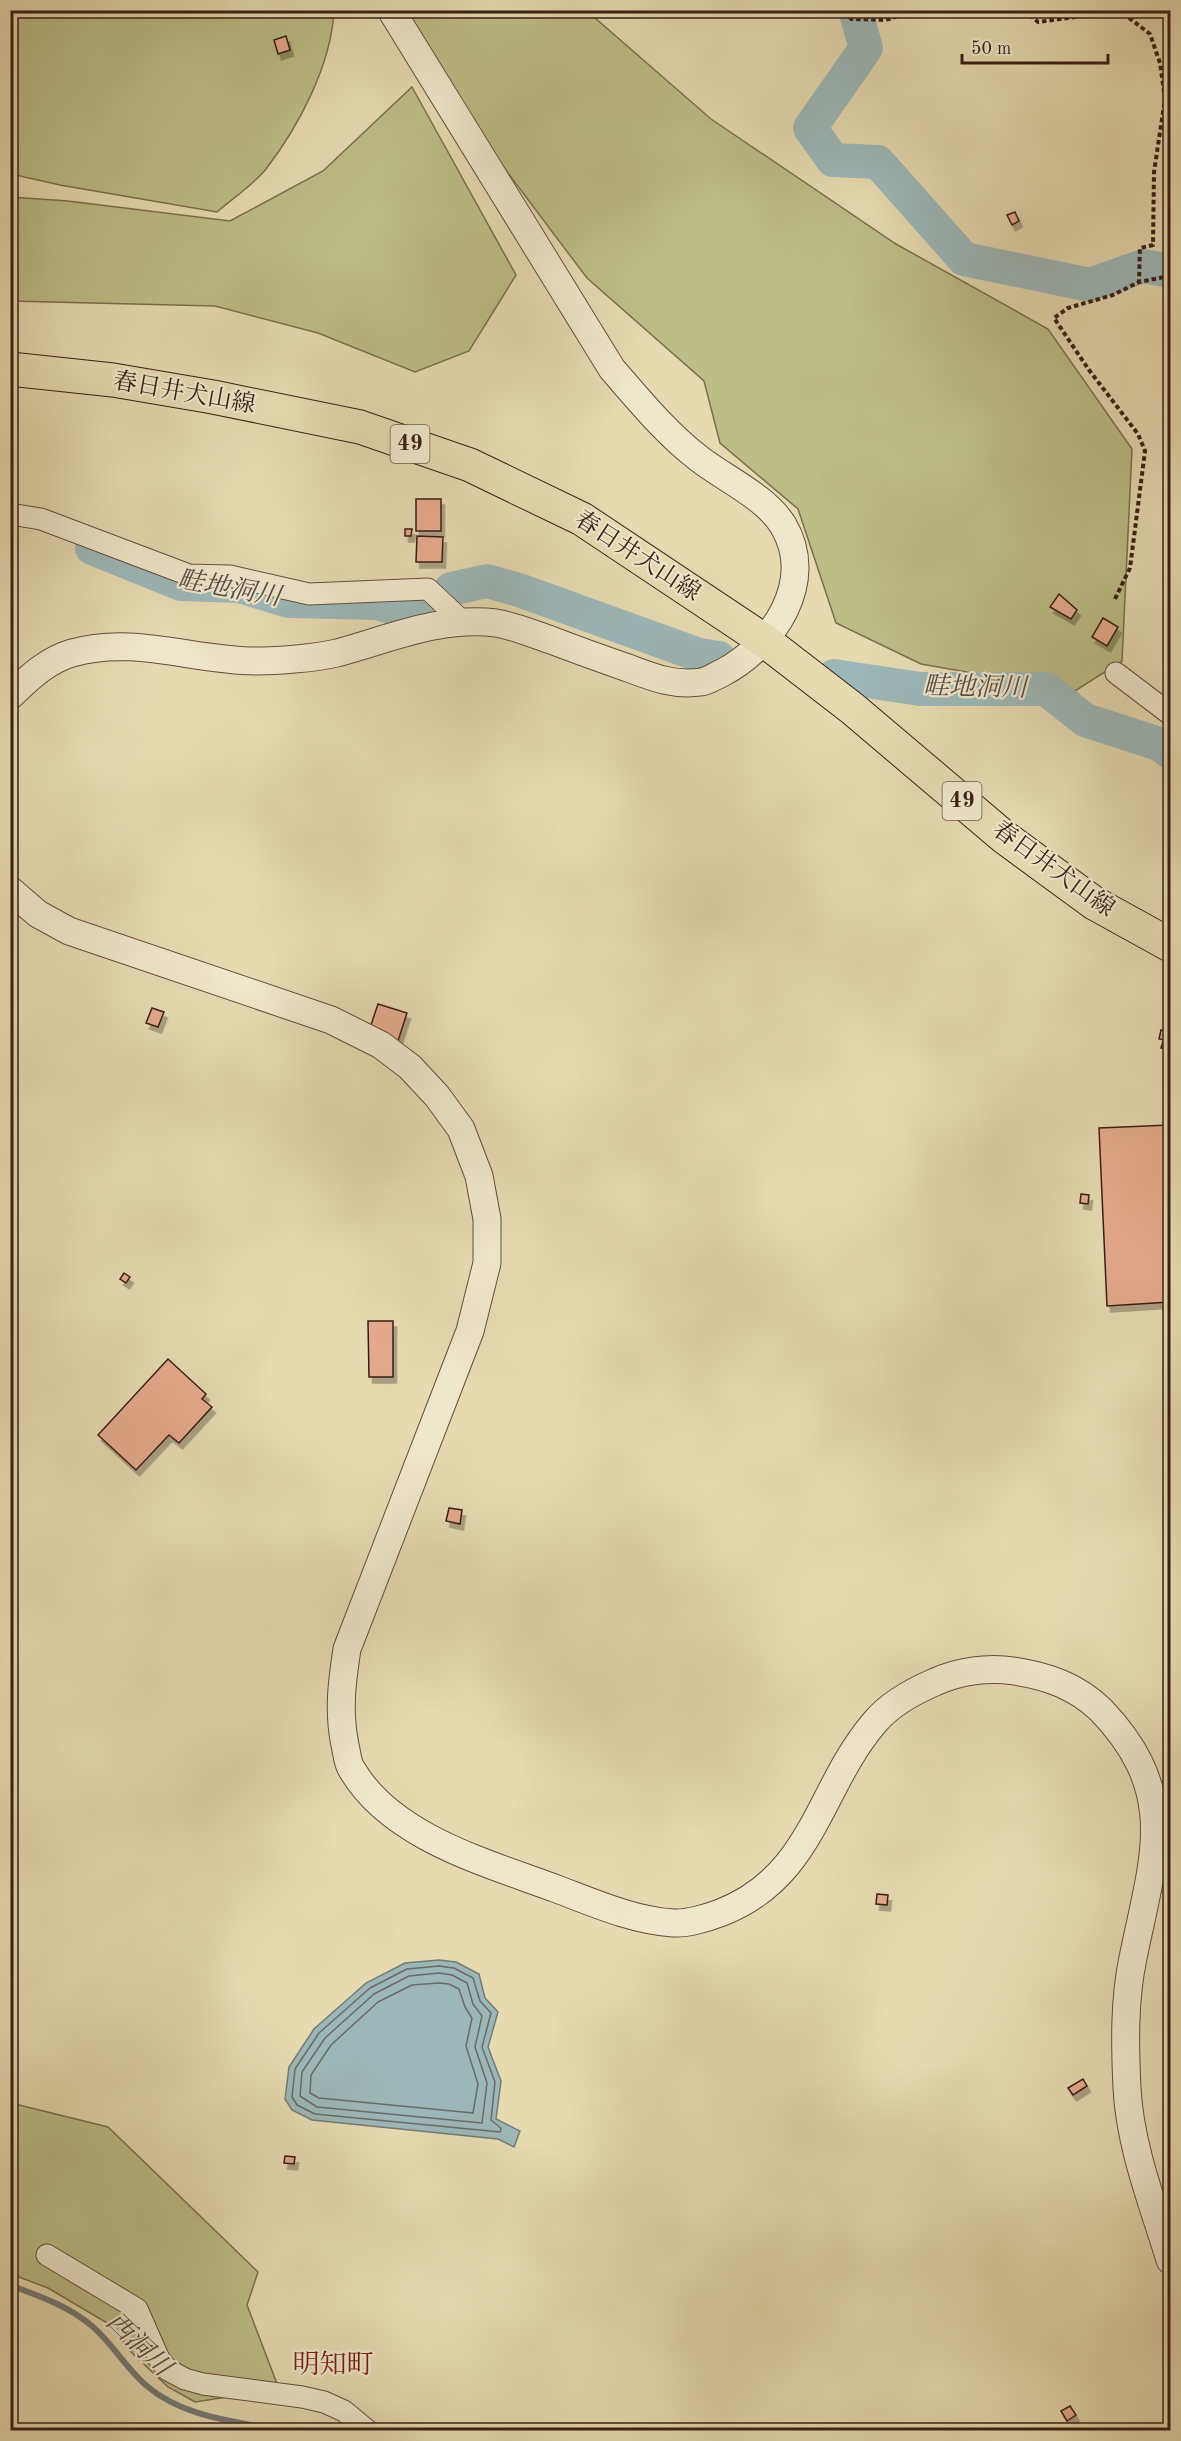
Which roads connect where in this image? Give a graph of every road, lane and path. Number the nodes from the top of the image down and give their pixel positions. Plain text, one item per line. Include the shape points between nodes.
1 (391, 10) edge
2 (847, 10) edge
3 (915, 10) edge
4 (1024, 10) edge
5 (1146, 10) edge
6 (1120, 11) edge
7 (1170, 276) edge
8 (1139, 282) junction
9 (10, 369) edge
10 (10, 514) edge
11 (1115, 599) dead end
12 (462, 621) junction
13 (765, 641) junction
14 (1116, 672) dead end
15 (10, 696) edge
16 (1170, 714) edge
17 (10, 890) edge
18 (1170, 945) edge
19 (47, 2256) dead end
20 (1170, 2260) edge
21 (367, 2430) edge

1 - 13 street via 612,369 696,457 758,499 783,524 795,552 796,578 787,607
2 - 3 path via 851,19 886,20
4 - 6 path via 1038,22
5 - 6 path
6 - 8 path via 1150,34 1160,63 1165,99 1154,172 1153,245 1140,248
7 - 8 path
8 - 11 path via 1113,296 1068,308 1054,318 1138,434 1145,451 1130,568
9 - 13 main road, 春日井犬山線 / 49 via 113,380 360,427 470,465 582,519
10 - 12 street via 41,519 189,575 230,576 309,594 428,590
12 - 13 street via 497,623 528,632 670,683 703,682 736,665
12 - 15 street via 417,629 333,654 257,661 155,647 107,646 69,654 35,672
13 - 18 main road, 春日井犬山線 / 49 via 853,709 1004,837 1094,903
14 - 16 street
17 - 20 street via 38,914 69,931 331,1020 381,1045 437,1096 461,1129 479,1176 487,1219 487,1263 470,1330 347,1648 340,1694 349,1765 372,1795 424,1836 457,1852 628,1915 677,1924 719,1913 758,1894 785,1868 815,1825 854,1751 877,1720 913,1691 948,1676 998,1668 1071,1686 1122,1733 1144,1768 1157,1809 1157,1846 1132,1962 1126,2023 1127,2091 1136,2150
19 - 21 street via 137,2309 159,2359 168,2370 202,2384 324,2402 344,2411

